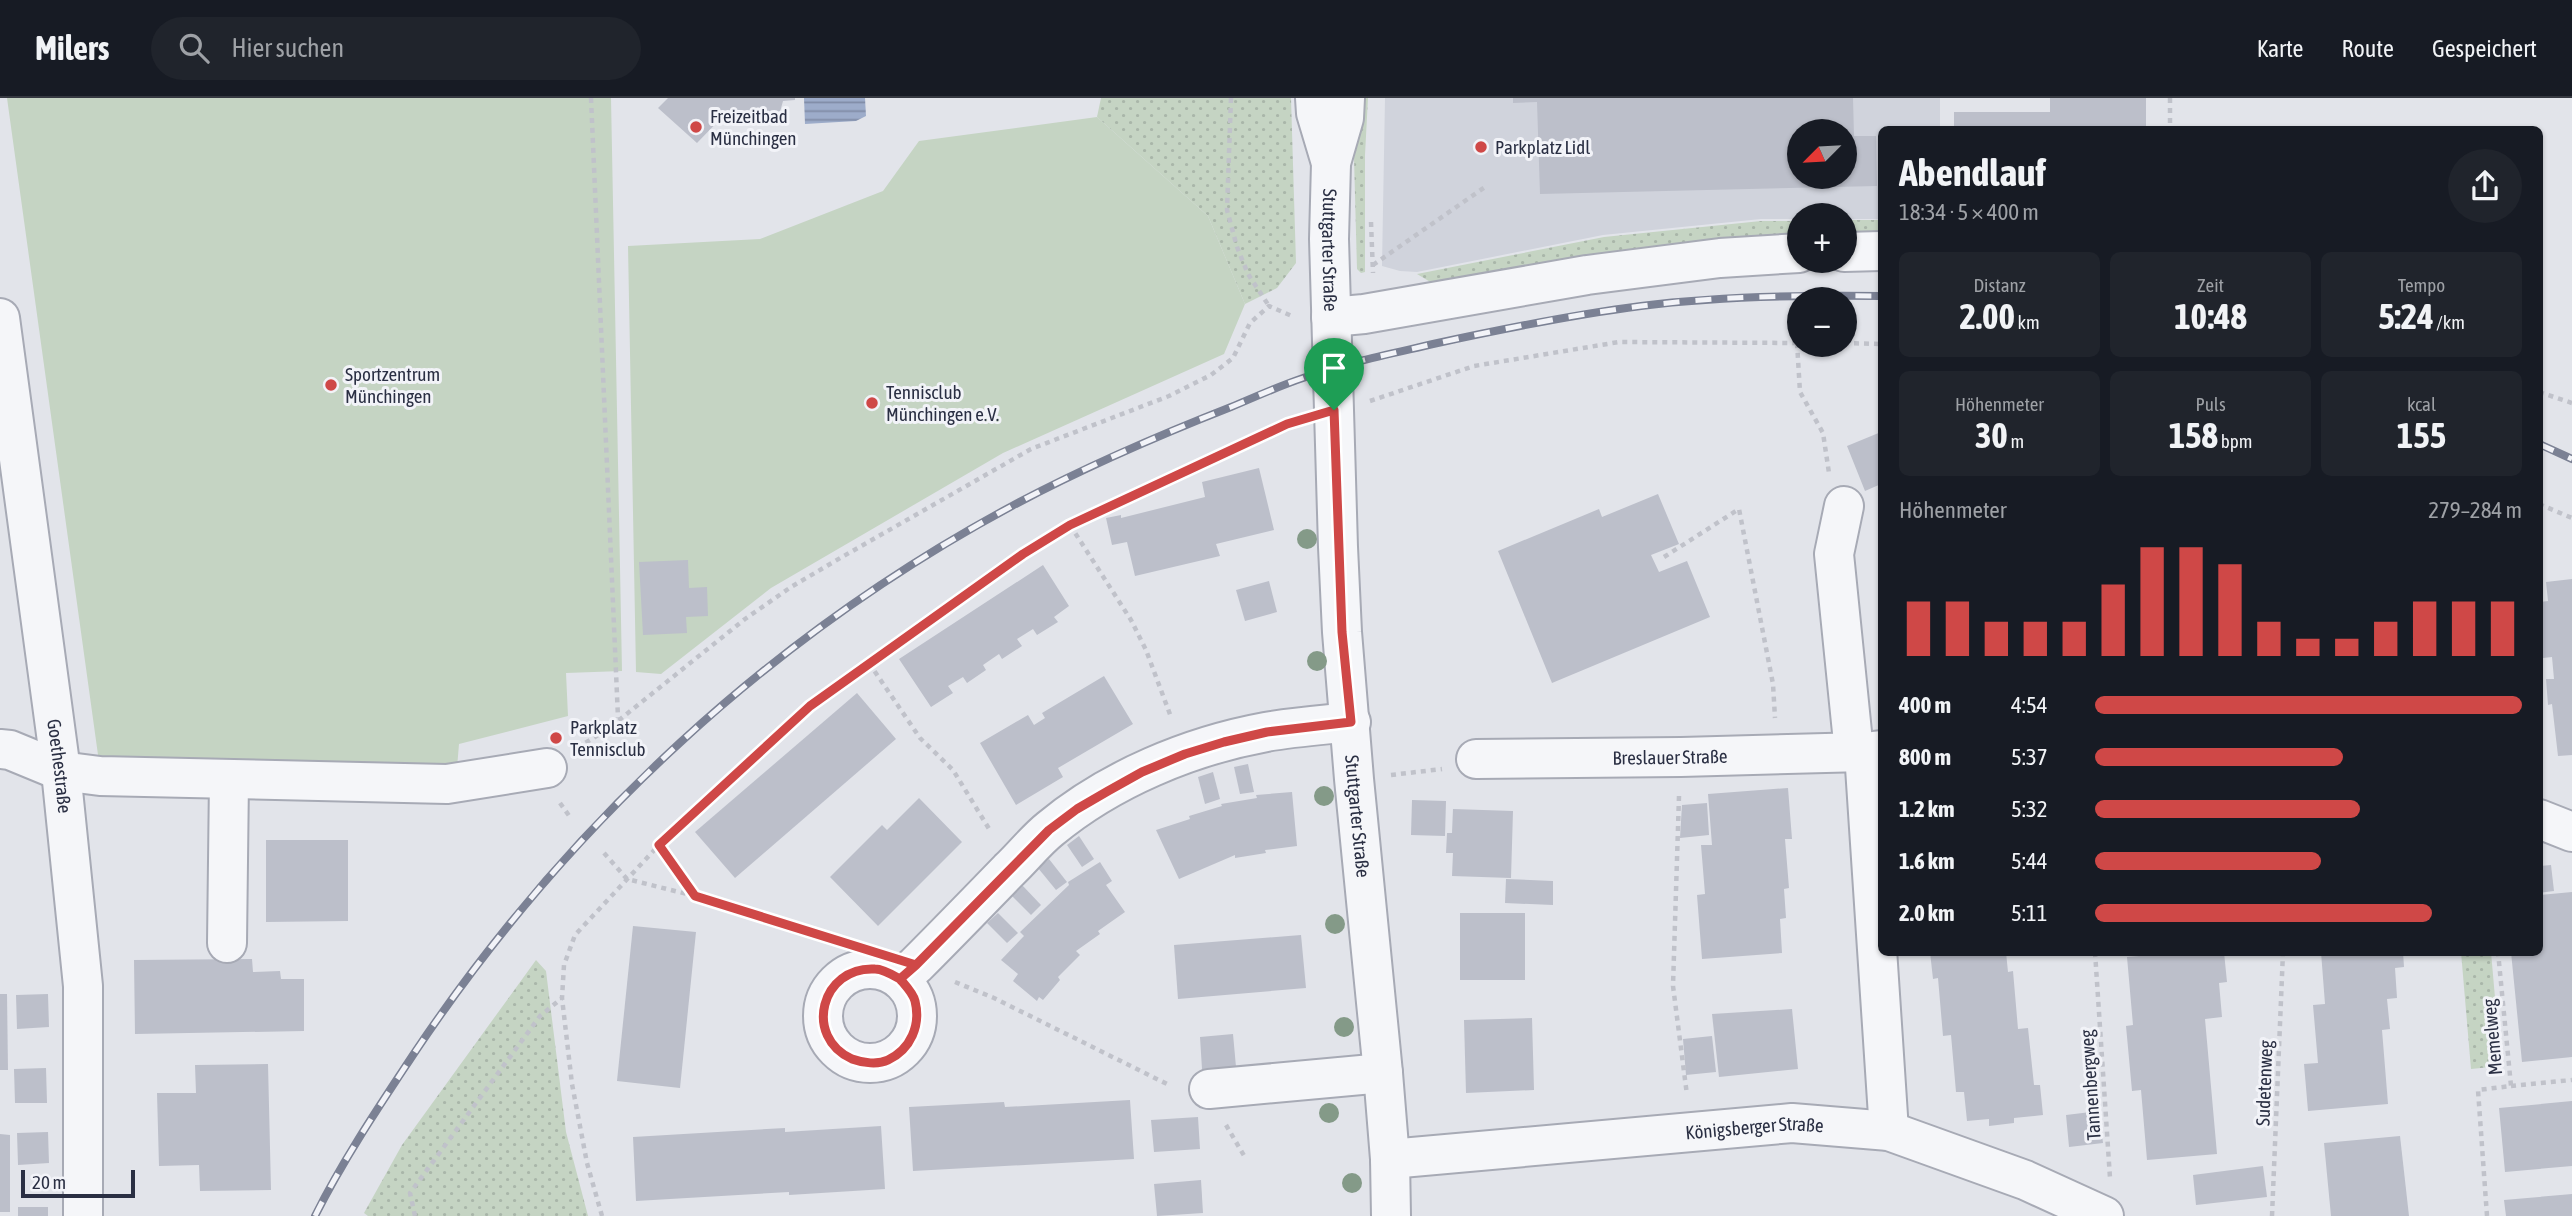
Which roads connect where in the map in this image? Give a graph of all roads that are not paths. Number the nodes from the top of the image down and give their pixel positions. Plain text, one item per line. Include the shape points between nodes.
1 (1315, 98) edge
2 (1345, 98) edge
3 (1331, 163) junction
4 (1857, 251) edge
5 (1878, 251) edge
6 (1787, 254) edge
7 (1348, 316) junction
8 (0, 318) edge
9 (1844, 506) road end
10 (1351, 722) junction
11 (0, 749) edge
12 (1866, 751) edge
13 (1476, 759) dead end
14 (547, 768) road end
15 (61, 771) junction
16 (229, 779) junction
17 (2543, 821) edge
18 (2572, 832) edge
19 (227, 943) dead end
20 (1878, 950) edge
21 (1878, 956) edge
22 (908, 972) road end
23 (1383, 1073) junction
24 (1202, 1100) road end
25 (1889, 1132) junction
26 (1390, 1159) junction
27 (2027, 1198) edge
28 (2108, 1202) edge
29 (83, 1216) edge
30 (1391, 1216) edge

1 - 3 street, Stuttgarter Straße
2 - 3 street, Stuttgarter Straße
3 - 7 street, Stuttgarter Straße via 1329,239
4 - 5 street
6 - 7 street via 1587,275
7 - 10 street, Stuttgarter Straße via 1334,410 1342,632
8 - 15 street, Goethestraße
9 - 12 street via 1834,554
10 - 22 street via 1267,732 1185,754 1142,772 1049,830
10 - 23 street, Stuttgarter Straße
11 - 15 street
12 - 13 street, Breslauer Straße
12 - 20 street
14 - 16 street via 447,784
15 - 16 street
15 - 29 street, Goethestraße via 83,986
16 - 19 street
17 - 18 street
21 - 25 street
23 - 24 street
23 - 26 street, Stuttgarter Straße
25 - 26 street, Königsberger Straße via 1791,1124
25 - 27 street, Königsberger Straße
26 - 30 street, Stuttgarter Straße
27 - 28 street, Königsberger Straße

